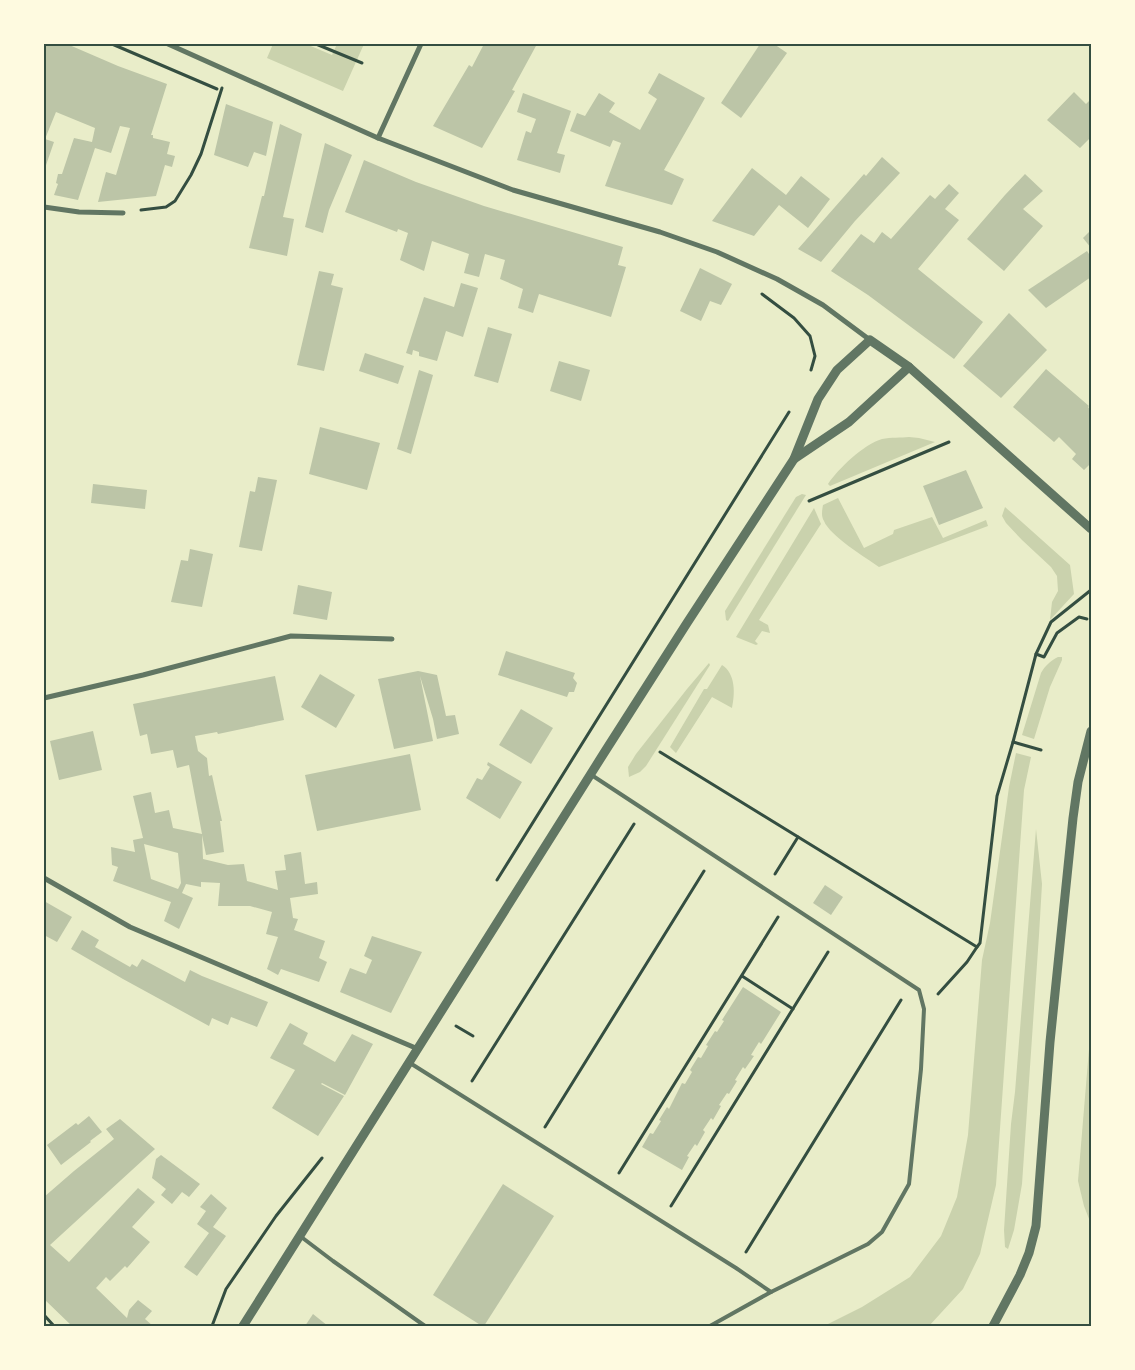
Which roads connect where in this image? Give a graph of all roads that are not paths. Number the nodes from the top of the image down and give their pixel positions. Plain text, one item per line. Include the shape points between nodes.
1 (168, 44) edge
2 (421, 44) edge
3 (378, 138) junction
4 (44, 207) edge
5 (123, 213) road end
6 (870, 340) junction
7 (908, 367) junction
8 (794, 459) junction
9 (1091, 529) edge
10 (392, 639) dead end
11 (44, 698) edge
12 (1091, 732) edge
13 (590, 774) junction
14 (44, 878) edge
15 (418, 1049) junction
16 (410, 1063) junction
17 (300, 1236) junction
18 (771, 1292) junction
19 (243, 1326) edge
20 (425, 1326) edge
21 (710, 1326) edge
22 (993, 1326) edge

1 - 3 street
2 - 3 street
3 - 6 street via 513,190 660,232 717,252 777,279 823,305
4 - 5 street
6 - 7 street
6 - 8 street via 837,370 818,399
7 - 8 street via 849,422
7 - 9 street
8 - 13 street
10 - 11 street via 291,636
12 - 22 street via 1073,818 1036,1226 1020,1274
13 - 15 street
13 - 18 lane via 919,990 924,1009 908,1184 882,1232 868,1244
14 - 15 street via 130,927
15 - 16 street
16 - 17 street
16 - 18 lane
17 - 19 street
17 - 20 lane
18 - 21 lane

